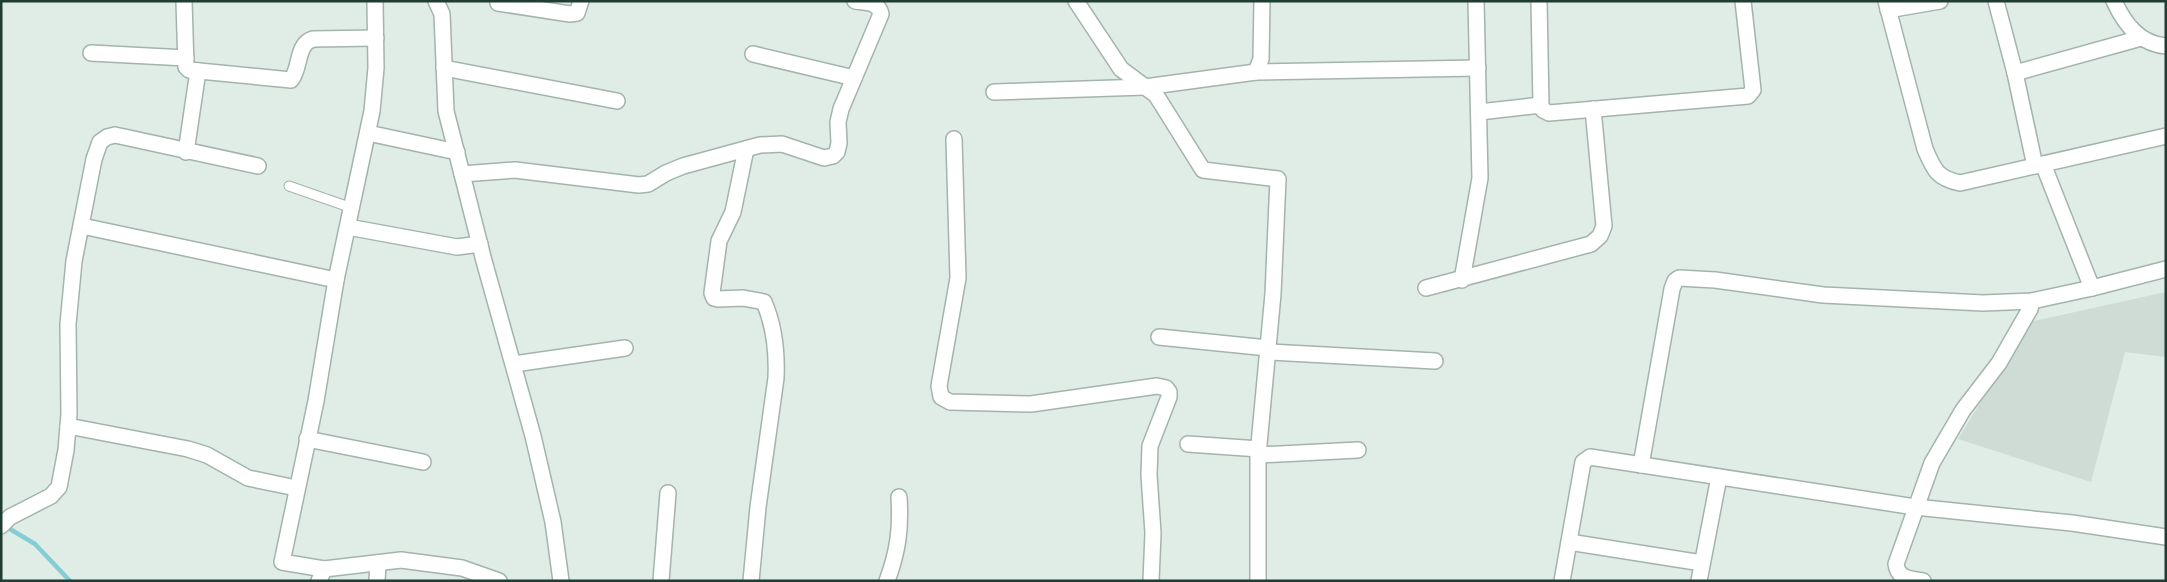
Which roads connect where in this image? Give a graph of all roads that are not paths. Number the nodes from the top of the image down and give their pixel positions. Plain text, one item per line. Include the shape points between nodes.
1 (184, 1) edge
2 (375, 1) edge
3 (436, 1) edge
4 (581, 1) edge
5 (855, 1) edge
6 (1076, 1) edge
7 (1262, 1) edge
8 (1476, 1) edge
9 (1539, 1) edge
10 (1744, 1) edge
11 (1940, 1) edge
12 (1996, 1) edge
13 (2114, 1) edge
14 (498, 3) dead end
15 (1887, 6) edge
16 (376, 38) junction
17 (2141, 38) junction
18 (2166, 46) edge
19 (91, 52) dead end
20 (753, 54) dead end
21 (186, 58) junction
22 (444, 68) junction
23 (1478, 68) junction
24 (198, 72) junction
25 (1256, 72) junction
26 (2015, 73) junction
27 (854, 78) junction
28 (1145, 87) junction
29 (994, 92) dead end
30 (617, 101) dead end
31 (1541, 105) junction
32 (1593, 109) junction
33 (1479, 112) junction
34 (368, 133) junction
35 (2166, 136) edge
36 (954, 139) dead end
37 (746, 149) junction
38 (186, 152) junction
39 (457, 152) junction
40 (2039, 165) junction
41 (258, 166) dead end
42 (462, 174) junction
43 (289, 186) dead end
44 (352, 208) junction
45 (82, 226) junction
46 (348, 227) junction
47 (480, 244) junction
48 (2166, 269) edge
49 (336, 280) junction
50 (1462, 280) junction
51 (1426, 288) dead end
52 (2092, 288) junction
53 (2032, 301) junction
54 (1159, 337) dead end
55 (625, 348) dead end
56 (1268, 350) junction
57 (1435, 361) dead end
58 (514, 364) junction
59 (68, 426) junction
60 (307, 439) junction
61 (1188, 444) dead end
62 (1358, 450) dead end
63 (1259, 452) junction
64 (423, 462) dead end
65 (1641, 465) junction
66 (1719, 477) junction
67 (296, 488) junction
68 (668, 493) dead end
69 (899, 497) dead end
70 (1915, 507) junction
71 (6, 522) edge
72 (2166, 537) edge
73 (1569, 542) junction
74 (378, 563) junction
75 (1702, 563) junction
76 (321, 575) edge
77 (377, 581) edge
78 (499, 581) edge
79 (561, 581) edge
80 (660, 581) edge
81 (751, 581) edge
82 (888, 581) edge
83 (1151, 581) edge
84 (1258, 581) edge
85 (1562, 581) edge
86 (1699, 581) edge
87 (1923, 581) edge

1 - 21 street
2 - 16 street
3 - 22 street via 442,14
4 - 14 street via 577,13 570,14
5 - 27 street via 876,4 881,14
6 - 28 street via 1121,69
7 - 25 street via 1261,59
8 - 23 street
9 - 31 street
10 - 32 street via 1753,90 1748,96
11 - 15 street
12 - 26 street
13 - 17 street via 2123,22
15 - 40 street via 1925,150 1934,170 1946,180 1960,182
16 - 24 street via 306,41 291,80
16 - 34 street
17 - 18 street
17 - 26 street
19 - 21 street
20 - 27 street
21 - 24 street via 187,70
22 - 30 street
22 - 39 street via 446,112
23 - 25 street
23 - 33 street
24 - 38 street
25 - 28 street
26 - 40 street
27 - 37 street via 841,109 838,122 840,142 833,156 824,158 782,144
28 - 29 street
28 - 56 street via 1156,95 1203,170 1278,179
31 - 32 street via 1549,113
31 - 33 street
32 - 50 street via 1604,226 1600,236 1591,244
33 - 50 street via 1480,178
34 - 39 street
34 - 44 street
35 - 40 street
36 - 83 street via 958,278 940,386 941,397 950,402 1022,404 1157,386 1166,388 1169,397 1150,446
37 - 42 street via 683,166 648,184 514,170
37 - 81 street via 733,212 719,241 712,294 718,299 743,298 764,302 772,328 776,378
38 - 41 street
38 - 45 street via 115,136 106,137 100,142 94,159
39 - 42 street
40 - 52 street
42 - 47 street
43 - 44 lane
44 - 46 street
45 - 49 street
45 - 59 street via 74,261 68,324
46 - 47 street via 457,247
46 - 49 street
47 - 58 street
48 - 52 street
49 - 60 street
50 - 51 street
52 - 53 street
53 - 65 street via 1983,303 1823,295 1679,278 1672,289
53 - 70 street via 1999,363 1963,410 1932,463
54 - 56 street
55 - 58 street
56 - 57 street
56 - 63 street
58 - 79 street via 553,522
59 - 67 street via 188,449 248,478
59 - 71 street via 59,487 51,496
60 - 64 street
60 - 67 street
61 - 63 street
62 - 63 street
63 - 84 street
65 - 66 street
65 - 73 street via 1590,458 1583,462
66 - 70 street
66 - 75 street
67 - 76 street via 282,562
68 - 80 street
69 - 82 street via 901,525
70 - 72 street via 2072,523
70 - 87 street via 1896,564 1902,576
73 - 75 street
73 - 85 street
74 - 76 street
74 - 77 street
74 - 78 street via 401,560 462,568
75 - 86 street

